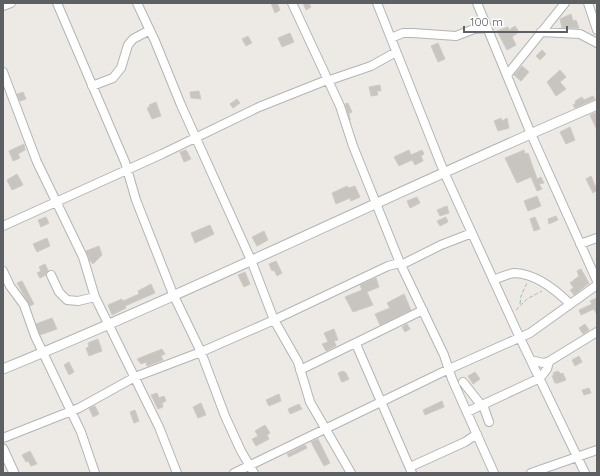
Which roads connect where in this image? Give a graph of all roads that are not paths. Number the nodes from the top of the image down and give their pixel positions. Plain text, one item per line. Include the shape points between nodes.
1 (11, 3) edge
2 (57, 3) edge
3 (137, 3) edge
4 (292, 3) edge
5 (377, 3) edge
6 (477, 3) edge
7 (565, 3) edge
8 (588, 3) edge
9 (3, 6) edge
10 (487, 28) junction
11 (150, 30) junction
12 (597, 30) edge
13 (541, 32) junction
14 (391, 38) junction
15 (597, 43) edge
16 (396, 52) junction
17 (3, 72) edge
18 (507, 75) junction
19 (327, 80) junction
20 (92, 86) junction
21 (597, 105) edge
22 (531, 134) junction
23 (196, 138) junction
24 (127, 169) junction
25 (444, 172) junction
26 (56, 202) junction
27 (375, 203) junction
28 (3, 226) edge
29 (472, 233) junction
30 (597, 238) edge
31 (580, 244) junction
32 (251, 260) junction
33 (400, 264) junction
34 (3, 271) edge
35 (51, 274) dead end
36 (493, 280) junction
37 (597, 281) edge
38 (597, 285) edge
39 (173, 294) junction
40 (95, 297) junction
41 (570, 304) junction
42 (422, 310) junction
43 (274, 320) junction
44 (108, 323) junction
45 (597, 332) edge
46 (519, 336) junction
47 (356, 344) junction
48 (42, 352) junction
49 (201, 352) junction
50 (531, 360) junction
51 (549, 362) junction
52 (3, 369) edge
53 (449, 369) junction
54 (300, 370) junction
55 (135, 377) junction
56 (540, 378) junction
57 (463, 382) dead end
58 (382, 401) junction
59 (482, 406) junction
60 (71, 410) junction
61 (467, 412) junction
62 (489, 422) dead end
63 (324, 428) junction
64 (477, 434) junction
65 (3, 438) edge
66 (3, 449) edge
67 (597, 450) edge
68 (577, 455) junction
69 (252, 470) edge
70 (411, 470) edge
71 (14, 473) edge
72 (95, 473) edge
73 (177, 473) edge
74 (234, 473) edge
75 (351, 473) edge
76 (494, 473) edge
77 (531, 473) edge
78 (585, 473) edge

1 - 9 street
2 - 20 street
3 - 11 street
4 - 19 street
5 - 14 street
6 - 10 street
7 - 13 street
8 - 12 street
10 - 14 street via 474,29 456,36 413,33
10 - 18 street
11 - 20 street via 128,45 121,68 113,78
11 - 23 street
13 - 15 street via 580,34
13 - 18 street
14 - 16 street
16 - 19 street via 370,66
16 - 25 street
17 - 26 street via 37,162
18 - 22 street
19 - 23 street via 259,107
19 - 27 street via 340,106
20 - 24 street
21 - 22 street
22 - 25 street
22 - 31 street
23 - 24 street
23 - 32 street
24 - 26 street
24 - 39 street via 136,200
25 - 27 street
25 - 29 street
26 - 28 street
26 - 40 street via 83,256
27 - 32 street
27 - 33 street
29 - 33 street
29 - 36 street
30 - 31 street
31 - 37 street
32 - 39 street
32 - 43 street
33 - 42 street
33 - 43 street via 388,266
34 - 48 street via 24,305
35 - 40 street via 59,292 66,300 78,301
36 - 41 street via 516,273 550,287
36 - 46 street
38 - 41 street
39 - 44 street
39 - 49 street
40 - 44 street
41 - 46 street via 543,325
42 - 47 street
42 - 53 street
43 - 49 street
43 - 54 street via 295,354
44 - 48 street
44 - 55 street
45 - 51 street
46 - 50 street
46 - 53 street
47 - 54 street
47 - 58 street
48 - 52 street
48 - 60 street
49 - 55 street
49 - 69 street via 225,416
50 - 51 street
50 - 56 street
51 - 56 street via 547,370
53 - 58 street
53 - 61 street
54 - 63 street via 310,402
55 - 60 street via 86,405
55 - 73 street
56 - 59 street
56 - 68 street
57 - 59 street
58 - 63 street
58 - 70 street
59 - 61 street
59 - 62 street
60 - 65 street
60 - 72 street
61 - 64 street
63 - 69 street
63 - 75 street
64 - 70 street
64 - 76 street
66 - 71 street
67 - 68 street
68 - 77 street
68 - 78 street
69 - 74 street

